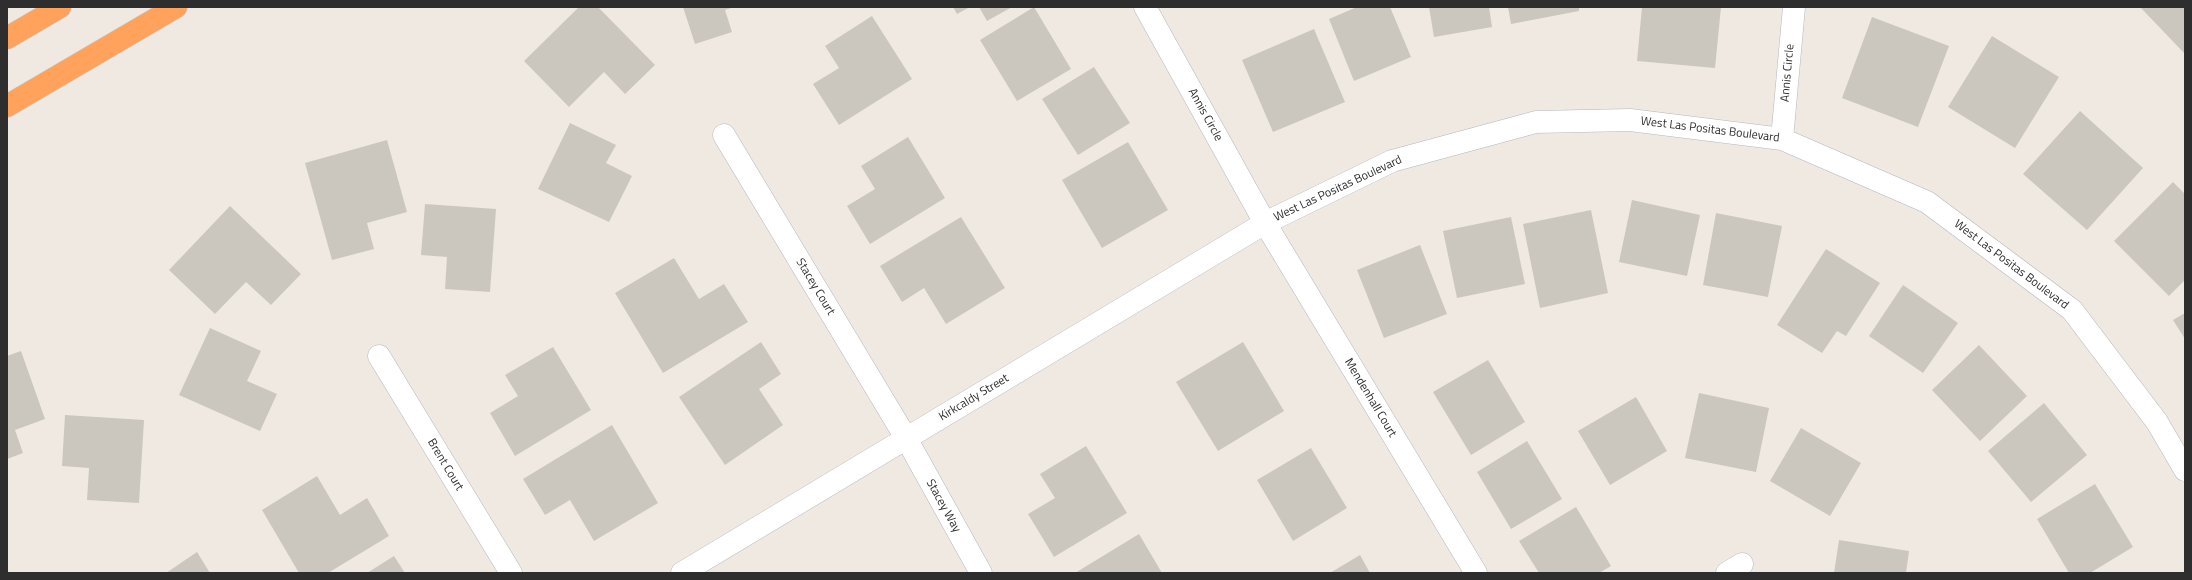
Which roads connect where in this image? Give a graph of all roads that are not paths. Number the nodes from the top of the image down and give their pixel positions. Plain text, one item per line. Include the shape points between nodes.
1 (60, 7) edge
2 (176, 7) edge
3 (1145, 7) edge
4 (1794, 7) edge
5 (7, 38) edge
6 (7, 106) edge
7 (724, 135) dead end
8 (1782, 139) junction
9 (1265, 223) junction
10 (379, 356) dead end
11 (906, 438) junction
12 (2185, 470) edge
13 (511, 573) edge
14 (682, 573) edge
15 (980, 573) edge
16 (1476, 573) edge

1 - 5 highway
2 - 6 highway
3 - 9 street, Annis Circle
4 - 8 street, Annis Circle
7 - 11 street, Stacey Court
8 - 9 street, West Las Positas Boulevard via 1630,120 1536,122 1392,161
8 - 12 street, West Las Positas Boulevard via 1927,202 2072,310 2157,422
9 - 11 street, Kirkcaldy Street
9 - 16 street, Mendenhall Court
10 - 13 street, Brent Court
11 - 14 street, Kirkcaldy Street
11 - 15 street, Stacey Way

